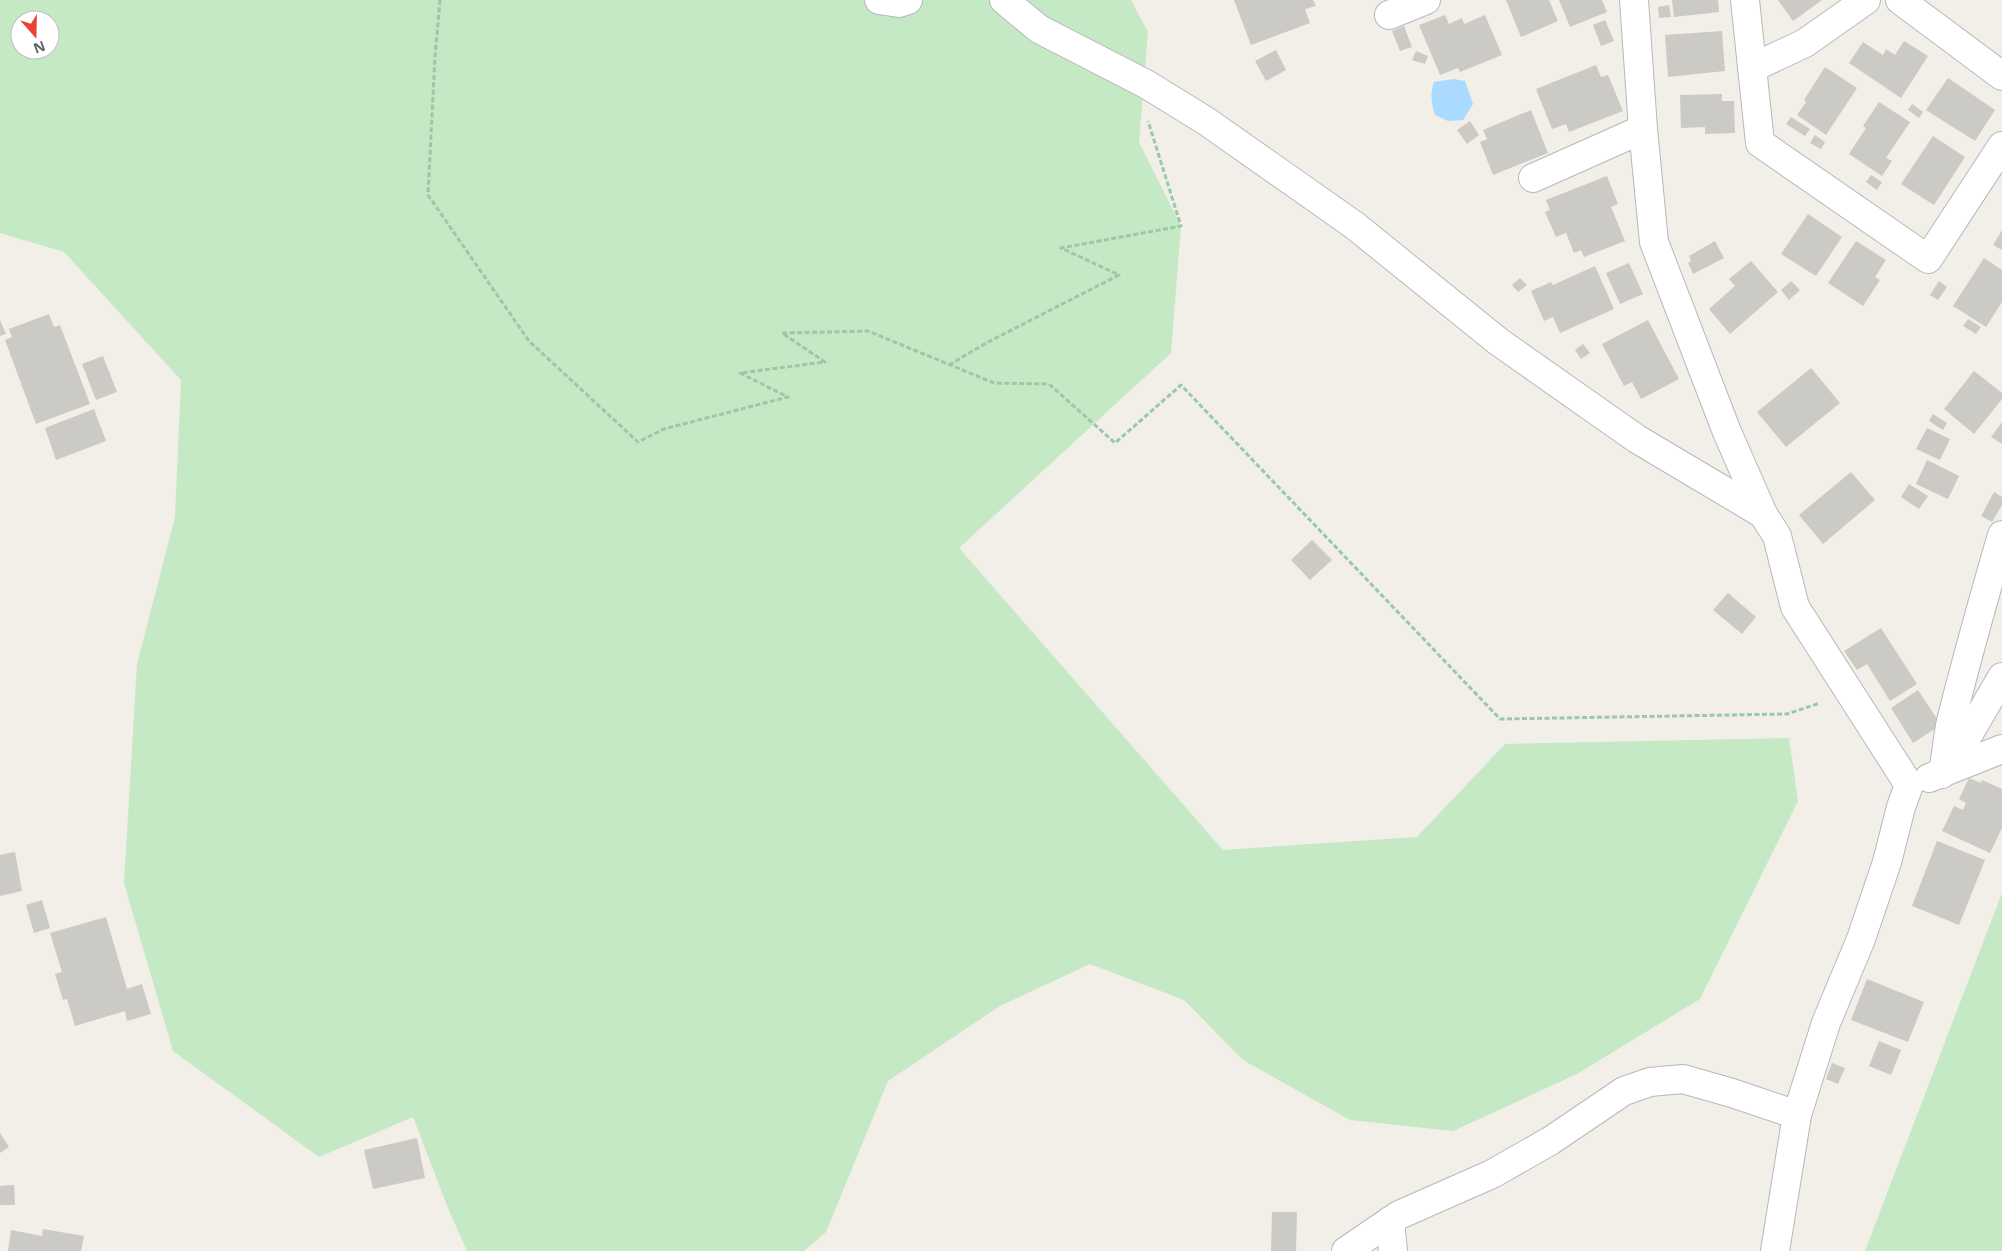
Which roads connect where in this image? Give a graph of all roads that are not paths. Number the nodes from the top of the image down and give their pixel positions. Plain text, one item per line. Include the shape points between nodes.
1 (879, 0) edge
2 (908, 0) edge
3 (1004, 0) edge
4 (1426, 0) edge
5 (1634, 0) edge
6 (1745, 0) edge
7 (1866, 0) edge
8 (1900, 0) edge
9 (1389, 15) dead end
10 (1752, 68) junction
11 (2002, 76) edge
12 (1643, 129) junction
13 (2002, 146) edge
14 (1533, 178) dead end
15 (1763, 514) junction
16 (2002, 535) edge
17 (2002, 677) edge
18 (2002, 749) edge
19 (1944, 766) junction
20 (1909, 785) junction
21 (1796, 1115) junction
22 (1390, 1221) junction
23 (1346, 1251) edge
24 (1393, 1251) edge
25 (1775, 1251) edge

1 - 2 street
3 - 15 street via 1039,29 1146,84 1206,120 1354,225 1499,342 1637,439
4 - 9 street
5 - 12 street
6 - 10 street
7 - 10 street via 1805,43
8 - 11 street
10 - 13 street via 1760,143 1928,259
12 - 14 street
12 - 15 street via 1654,242 1709,386
15 - 20 street via 1777,536 1795,607
16 - 19 street via 1978,615
17 - 19 street via 1963,744
18 - 19 street
19 - 20 street
20 - 21 street via 1861,939 1826,1023
21 - 22 street via 1683,1079 1650,1082 1624,1091 1550,1141 1492,1174
21 - 25 street
22 - 23 street
22 - 24 street

